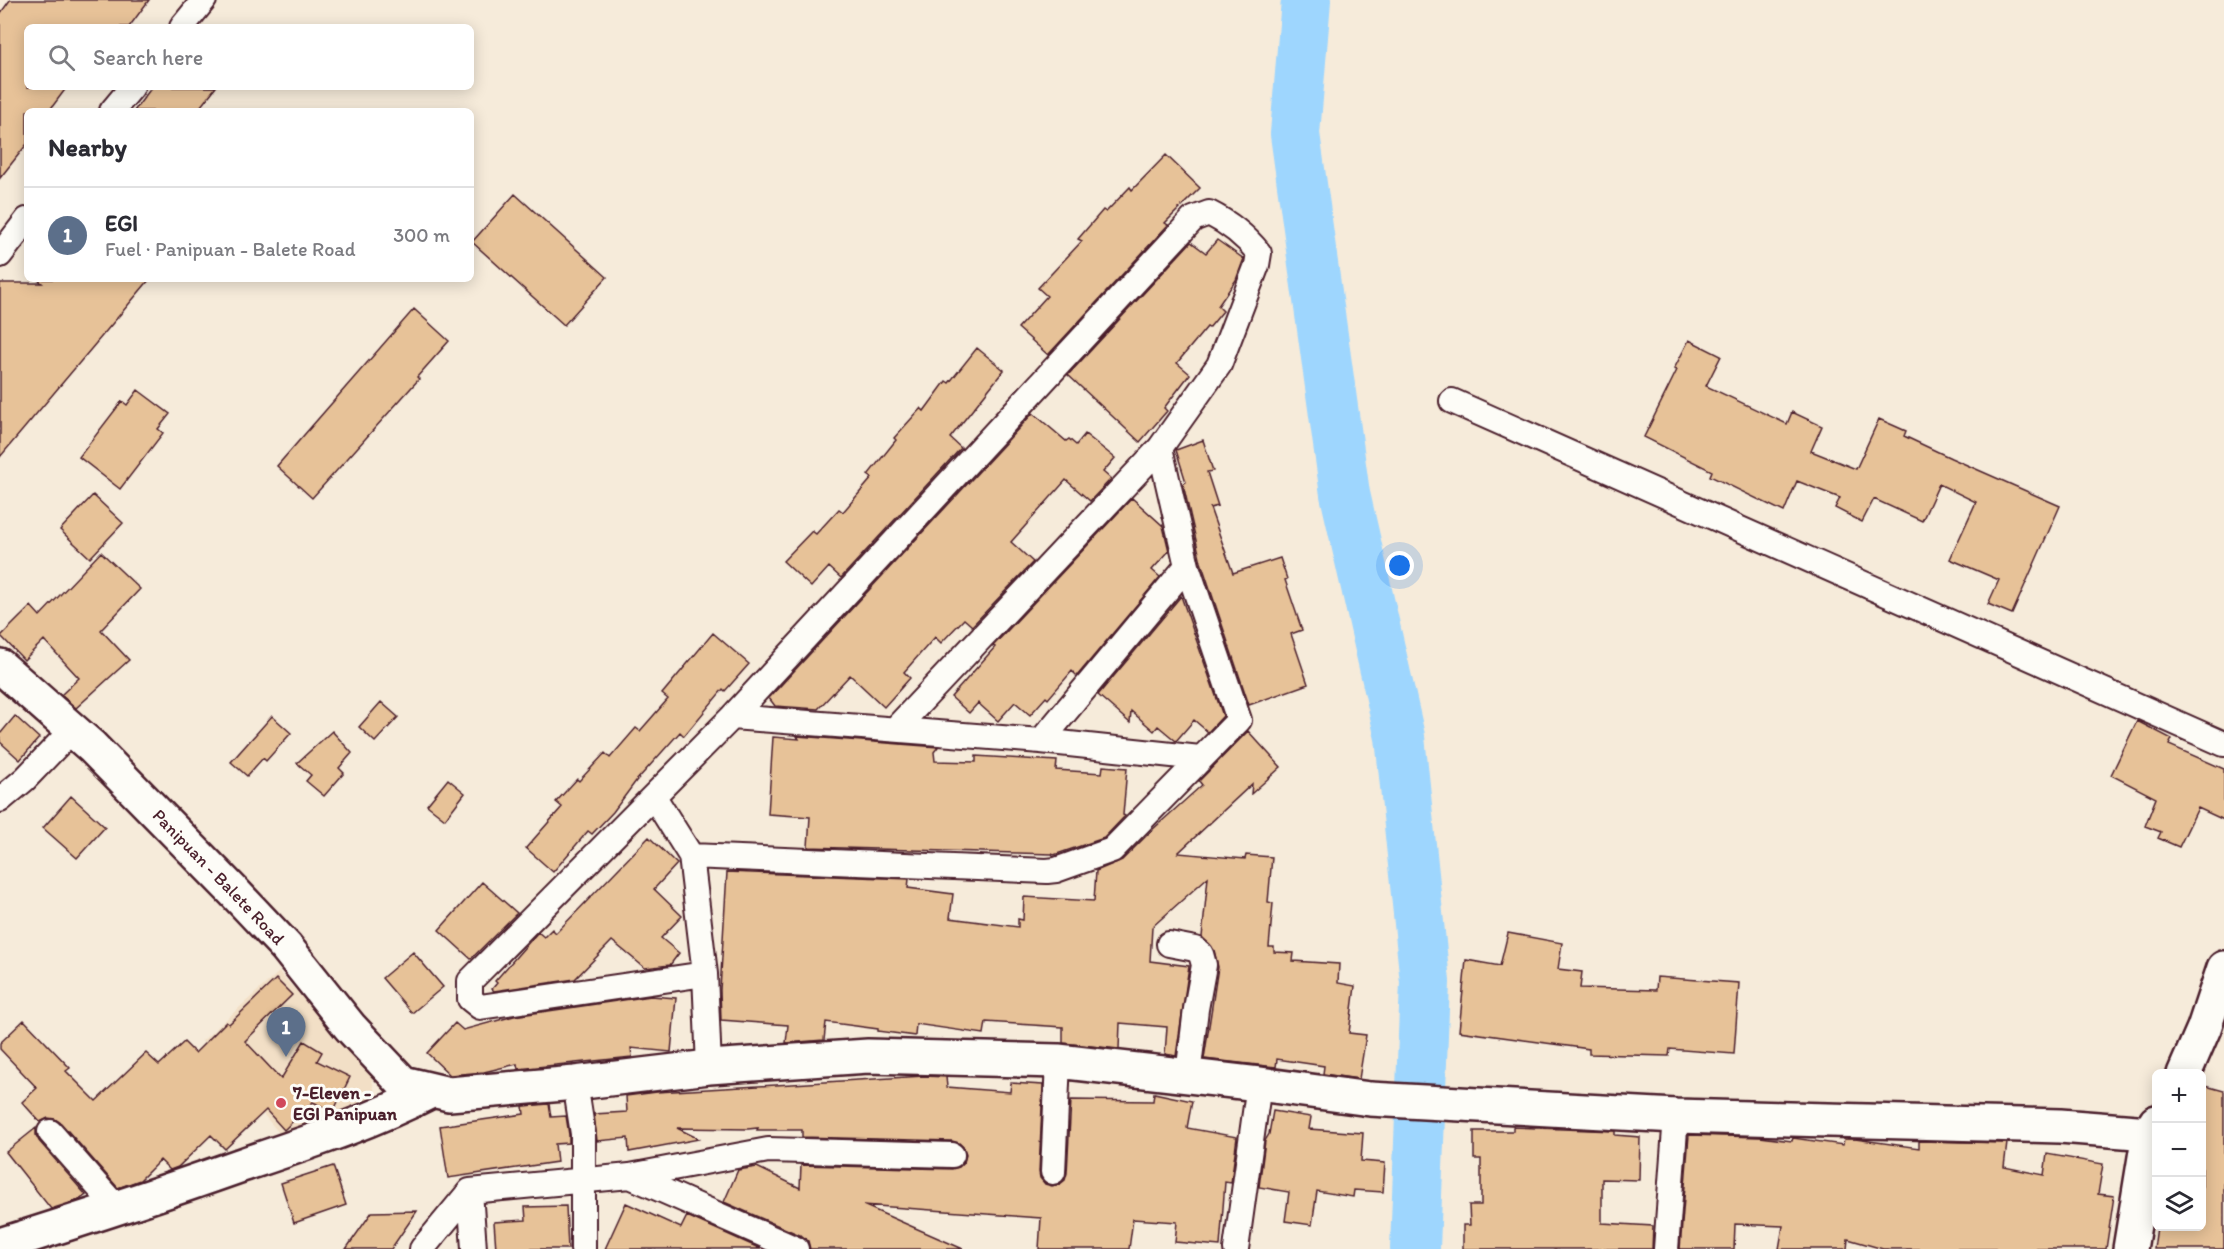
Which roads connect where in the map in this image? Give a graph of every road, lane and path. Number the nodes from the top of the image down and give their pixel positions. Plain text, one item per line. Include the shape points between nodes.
1 (204, 0) edge
2 (184, 24) edge
3 (130, 90) edge
4 (114, 108) edge
5 (24, 224) edge
6 (0, 255) edge
7 (1452, 401) dead end
8 (1161, 448) junction
9 (1187, 566) junction
10 (0, 666) edge
11 (732, 717) junction
12 (896, 728) junction
13 (73, 729) junction
14 (1041, 741) junction
15 (2224, 744) edge
16 (1200, 758) junction
17 (654, 797) junction
18 (0, 800) edge
19 (691, 856) junction
20 (1169, 944) dead end
21 (705, 974) junction
22 (2221, 989) edge
23 (1058, 1061) junction
24 (709, 1067) junction
25 (2186, 1069) edge
26 (1188, 1075) junction
27 (575, 1083) junction
28 (1259, 1084) junction
29 (431, 1091) junction
30 (1676, 1116) junction
31 (2152, 1128) edge
32 (50, 1132) dead end
33 (2152, 1133) edge
34 (952, 1155) dead end
35 (1053, 1172) dead end
36 (630, 1176) junction
37 (582, 1180) junction
38 (470, 1191) junction
39 (117, 1208) junction
40 (0, 1245) edge
41 (422, 1249) edge
42 (474, 1249) edge
43 (583, 1249) edge
44 (796, 1249) edge
45 (1236, 1249) edge
46 (1666, 1249) edge
47 (2130, 1249) edge

1 - 2 street
3 - 4 street
5 - 6 street
7 - 15 street
8 - 9 street
8 - 11 street via 1219,365 1257,265 1259,253 1254,246 1209,213 1193,219
8 - 12 street
9 - 14 street
9 - 16 street via 1239,720
10 - 13 main road, Panipuan - Balete Road
11 - 12 street
11 - 17 street
12 - 14 street
13 - 18 street
13 - 29 main road, Panipuan - Balete Road via 286,947 377,1057 403,1083
14 - 16 street
16 - 19 street via 1112,850 1056,870
17 - 19 street
17 - 21 street via 470,981 470,999 480,1008
19 - 21 street
20 - 26 street via 1195,949 1204,965
21 - 24 street
22 - 25 main road
23 - 24 main road, Panipuan - Balete Road via 868,1056
23 - 26 main road, Panipuan - Balete Road
23 - 35 street
24 - 27 main road, Panipuan - Balete Road
26 - 28 main road, Panipuan - Balete Road
27 - 29 main road, Panipuan - Balete Road via 449,1094
27 - 37 street via 583,1134
28 - 30 main road, Panipuan - Balete Road via 1370,1099
28 - 45 street
29 - 39 main road via 392,1111 315,1140
30 - 31 main road, Panipuan - Balete Road
30 - 46 street
32 - 39 street
33 - 47 main road
34 - 36 street via 768,1150
36 - 37 street
36 - 44 street
37 - 38 street
37 - 43 street
38 - 41 street
38 - 42 street
39 - 40 main road

